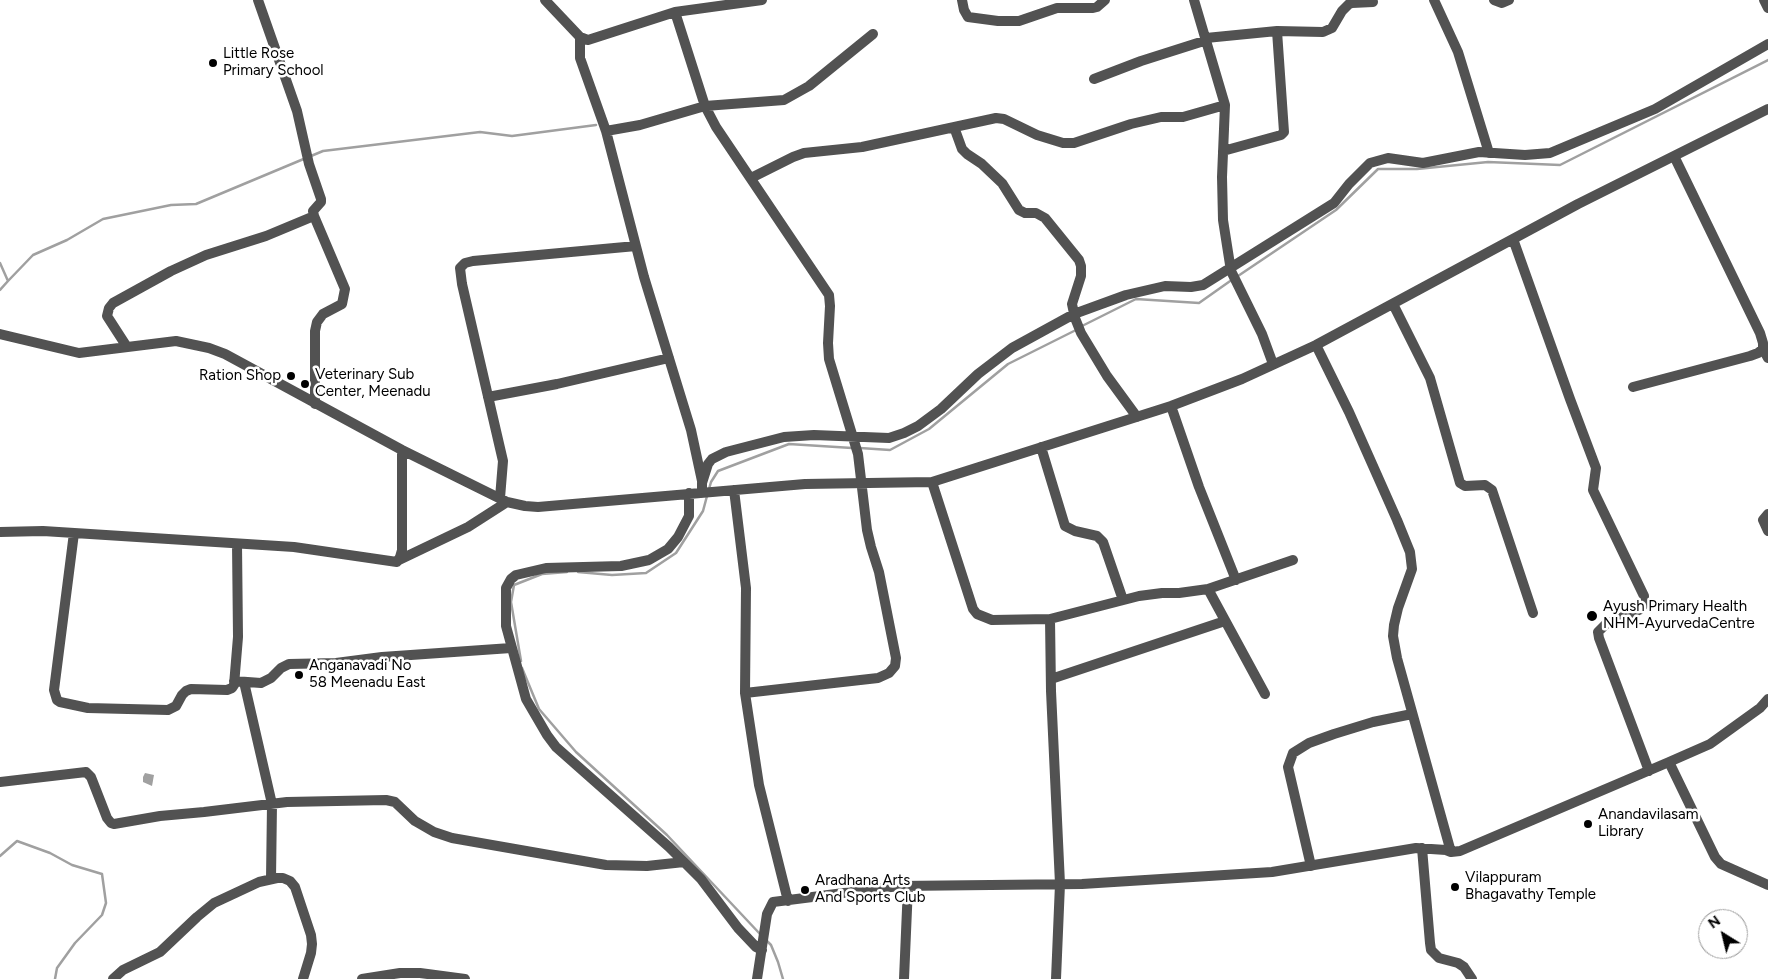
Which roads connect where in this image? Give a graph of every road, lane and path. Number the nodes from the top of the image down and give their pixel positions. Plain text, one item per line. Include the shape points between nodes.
1 (258, 0) edge
2 (545, 0) edge
3 (762, 0) edge
4 (962, 0) edge
5 (1105, 0) edge
6 (1194, 0) edge
7 (1434, 0) edge
8 (1494, 0) edge
9 (1509, 0) edge
10 (1764, 0) edge
11 (1373, 2) dead end
12 (704, 4) edge
13 (1768, 8) edge
14 (674, 12) junction
15 (1277, 31) junction
16 (873, 34) dead end
17 (580, 37) junction
18 (1206, 39) junction
19 (1768, 44) edge
20 (1094, 79) dead end
21 (1225, 105) junction
22 (705, 106) junction
23 (1768, 109) edge
24 (954, 127) junction
25 (606, 131) junction
26 (1224, 151) junction
27 (1489, 153) junction
28 (1674, 156) junction
29 (752, 178) junction
30 (314, 216) junction
31 (1513, 239) junction
32 (636, 246) junction
33 (1230, 269) junction
34 (1393, 304) junction
35 (1074, 316) junction
36 (0, 334) edge
37 (1316, 345) junction
38 (127, 347) junction
39 (1763, 348) junction
40 (669, 358) junction
41 (1768, 358) edge
42 (1273, 364) junction
43 (1633, 387) dead end
44 (488, 397) junction
45 (315, 404) junction
46 (1171, 406) junction
47 (1137, 417) junction
48 (854, 439) junction
49 (1041, 447) junction
50 (402, 450) junction
51 (932, 482) junction
52 (863, 483) junction
53 (706, 490) junction
54 (734, 490) junction
55 (689, 493) junction
56 (504, 500) junction
57 (1768, 514) edge
58 (0, 532) edge
59 (1768, 532) edge
60 (74, 533) junction
61 (237, 544) junction
62 (399, 560) junction
63 (1293, 560) dead end
64 (1236, 580) junction
65 (1208, 590) junction
66 (1123, 600) junction
67 (1533, 613) dead end
68 (1050, 618) junction
69 (1225, 621) junction
70 (511, 648) junction
71 (1051, 680) junction
72 (239, 681) junction
73 (745, 693) junction
74 (1265, 694) dead end
75 (1768, 699) edge
76 (1412, 714) junction
77 (1669, 762) junction
78 (1650, 771) junction
79 (0, 782) edge
80 (272, 804) junction
81 (1422, 848) junction
82 (1451, 852) junction
83 (684, 862) junction
84 (1311, 866) junction
85 (271, 879) junction
86 (1060, 884) junction
87 (1768, 885) edge
88 (908, 886) junction
89 (788, 901) junction
90 (760, 948) junction
91 (758, 974) edge
92 (113, 979) edge
93 (303, 979) edge
94 (362, 979) edge
95 (465, 979) edge
96 (765, 979) edge
97 (904, 979) edge
98 (1056, 979) edge
99 (1472, 979) edge

1 - 30 street via 297,111 309,164 322,198 313,211
2 - 17 street
3 - 12 street via 736,5
4 - 5 street via 964,10 972,19 1019,21 1057,8 1093,8
6 - 18 street
7 - 27 street via 1458,52
8 - 9 street via 1502,3
10 - 13 street
11 - 15 street via 1352,2 1328,31
12 - 14 street
14 - 17 street via 591,40
14 - 22 street
15 - 18 street
15 - 26 street via 1284,132
16 - 22 street via 826,74 784,100
17 - 25 street via 580,58
18 - 20 street
18 - 21 street
19 - 27 street via 1655,109 1550,153
21 - 24 street via 1183,117 1161,117 1131,124 1074,143 1037,135 1004,119
21 - 26 street
22 - 25 street
22 - 29 street
23 - 28 street
24 - 29 street via 862,147 804,153
24 - 35 street via 962,149 1002,182 1019,210 1045,218 1079,260 1081,276 1072,304
25 - 32 street
26 - 33 street via 1223,220
27 - 33 street via 1423,163 1393,158 1370,162 1334,203
28 - 31 street
28 - 39 street via 1760,333
29 - 48 street via 829,295 829,359
30 - 38 street via 266,236 206,255 113,303 107,316
30 - 45 street via 345,291 342,304 323,314 317,322
31 - 34 street
31 - 78 street via 1596,468 1593,490 1644,596 1644,604 1639,610 1606,624 1598,632
32 - 40 street
32 - 44 street via 473,261 462,265 462,284
33 - 35 street via 1204,285 1165,286 1126,295
33 - 42 street
34 - 37 street
34 - 67 street via 1430,378 1460,483 1492,490
35 - 47 street via 1107,376
35 - 48 street via 1012,348 918,426 889,438
36 - 38 street via 79,353
37 - 42 street
37 - 76 street via 1410,552 1412,568 1398,608 1393,636
38 - 45 street via 176,341 209,348
39 - 41 street
39 - 43 street via 1750,356
40 - 44 street
40 - 53 street
42 - 46 street
44 - 56 street via 503,461
45 - 50 street
46 - 47 street
46 - 64 street
47 - 49 street
48 - 52 street
48 - 53 street via 814,435 784,437 726,452 708,464
49 - 51 street
49 - 66 street via 1065,526 1097,536 1102,542
50 - 56 street
50 - 62 street via 402,550
51 - 52 street
51 - 68 street via 972,609 992,620
52 - 54 street
52 - 73 street via 867,530 885,598 895,666 878,678
53 - 54 street
53 - 55 street
54 - 73 street via 746,588
55 - 56 street via 538,507
55 - 70 street via 689,516 678,537 668,549 649,560 621,566 546,568 521,573 511,579 506,588 506,626
56 - 62 street via 468,527
57 - 59 street via 1763,520
58 - 60 street
60 - 61 street
60 - 72 street via 54,690 56,700 88,708 168,710 176,706 186,691 230,689
61 - 62 street via 294,547 394,562
61 - 72 street
63 - 64 street
64 - 65 street
65 - 66 street
65 - 69 street
66 - 68 street
68 - 71 street
69 - 71 street
69 - 74 street
70 - 72 street via 289,664 261,683
70 - 83 street via 526,699 556,746
71 - 86 street
72 - 80 street
73 - 89 street via 759,785
75 - 77 street via 1710,744
76 - 82 street
76 - 84 street via 1334,734 1293,753 1288,767
77 - 78 street
77 - 87 street via 1715,857 1722,864
78 - 82 street
79 - 80 street via 86,772 91,776 107,818 114,824
80 - 83 street via 390,800 441,836 606,865 647,866
80 - 85 street
81 - 82 street
81 - 84 street
81 - 99 street via 1432,950 1439,958 1464,967
83 - 90 street via 738,928
84 - 86 street via 1272,872
85 - 92 street via 214,903 160,952 123,970
85 - 93 street via 283,878 295,887 311,935 311,953
86 - 88 street
86 - 98 street
88 - 89 street
88 - 97 street
89 - 90 street via 772,903
90 - 91 street
91 - 96 street
94 - 95 street via 400,972

